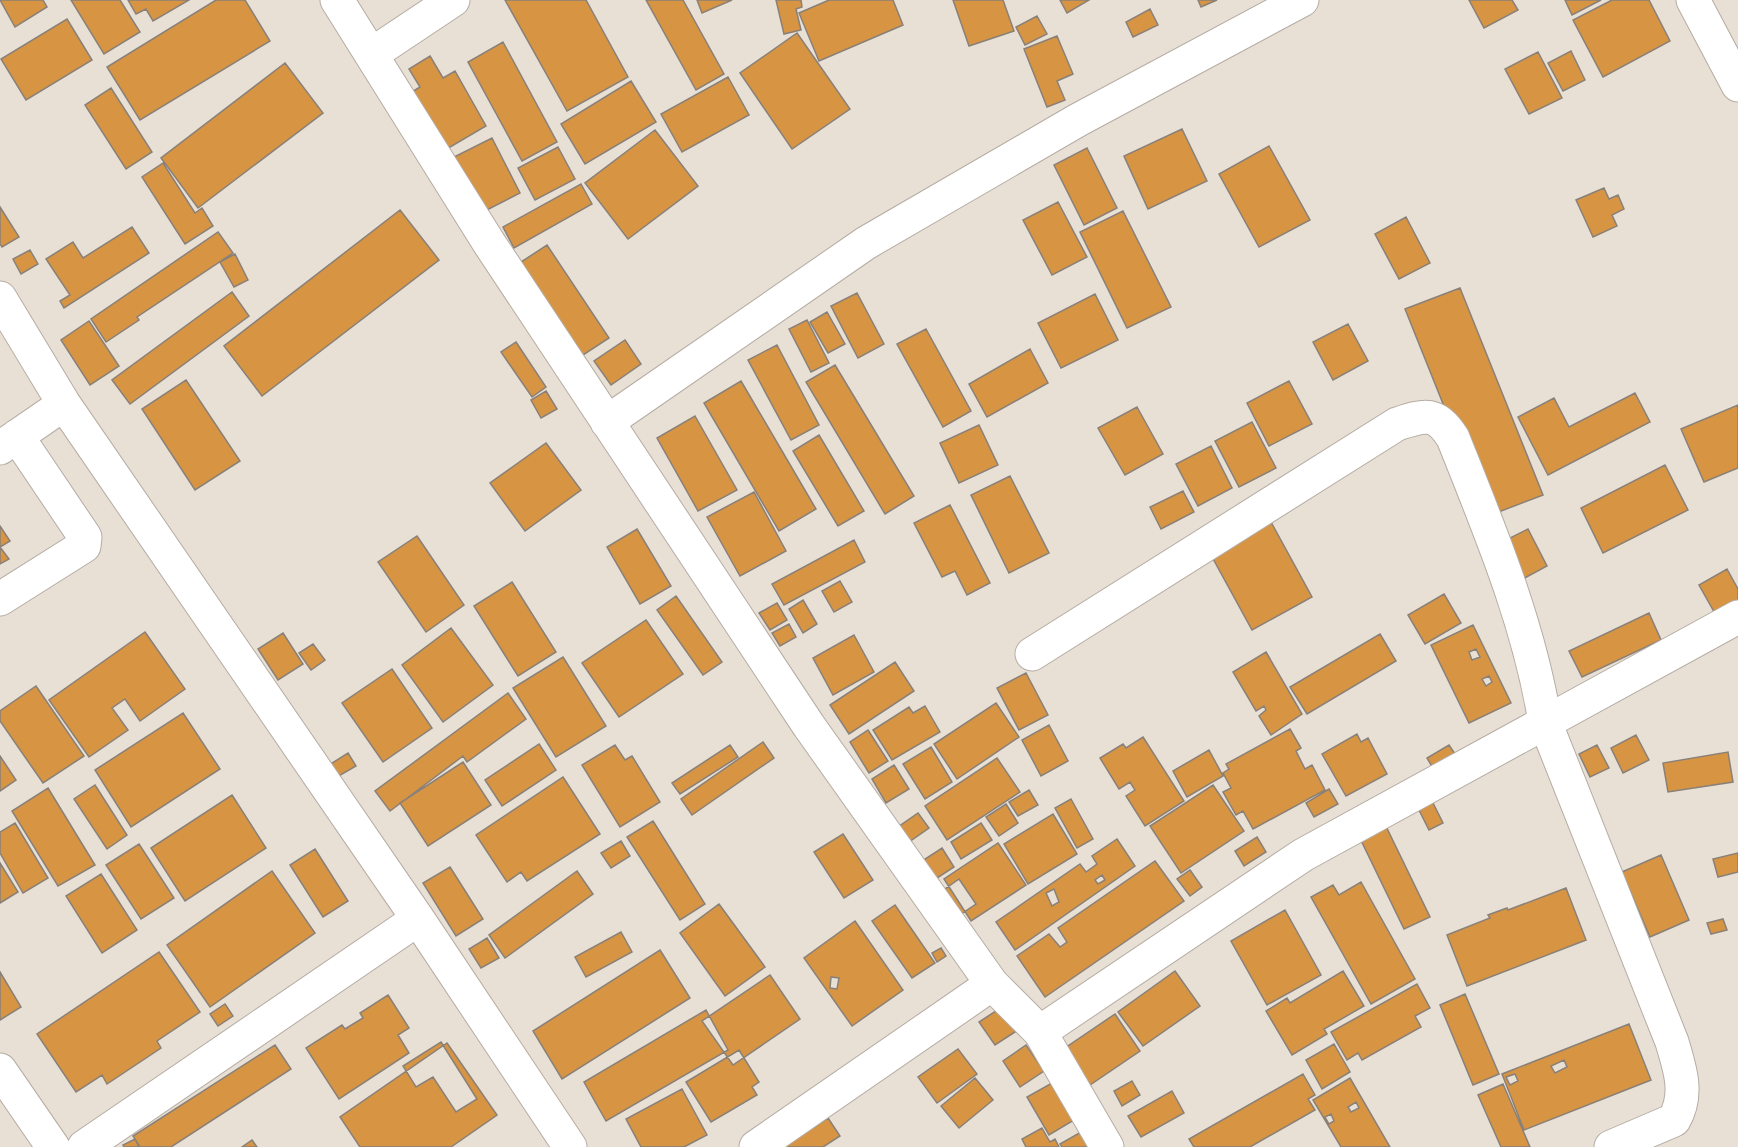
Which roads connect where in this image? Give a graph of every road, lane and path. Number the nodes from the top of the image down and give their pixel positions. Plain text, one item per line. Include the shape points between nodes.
1 (337, 0) edge
2 (453, 0) edge
3 (1302, 0) edge
4 (1693, 0) edge
5 (372, 54) junction
6 (1738, 85) edge
7 (0, 298) edge
8 (64, 404) junction
9 (607, 422) junction
10 (8, 442) edge
11 (0, 599) edge
12 (1738, 617) edge
13 (1032, 654) dead end
14 (1545, 722) junction
15 (418, 919) junction
16 (992, 984) junction
17 (1040, 1032) junction
18 (0, 1070) edge
19 (53, 1147) edge
20 (84, 1147) edge
21 (570, 1147) edge
22 (756, 1147) edge
23 (1107, 1147) edge
24 (1611, 1147) edge

1 - 5 street
2 - 5 street
3 - 9 street via 1078,120 866,243
4 - 6 street
5 - 9 street via 489,243
7 - 8 street
8 - 10 street
8 - 15 street
9 - 16 street via 808,726
10 - 11 street via 85,537 84,546
12 - 14 street
13 - 14 street via 1397,424 1431,417 1444,423 1453,438 1508,577 1539,686
14 - 17 street via 1303,855
14 - 24 street via 1680,1068 1684,1100 1674,1120
15 - 20 street
15 - 21 street
16 - 17 street
16 - 22 street
17 - 23 street
18 - 19 street

